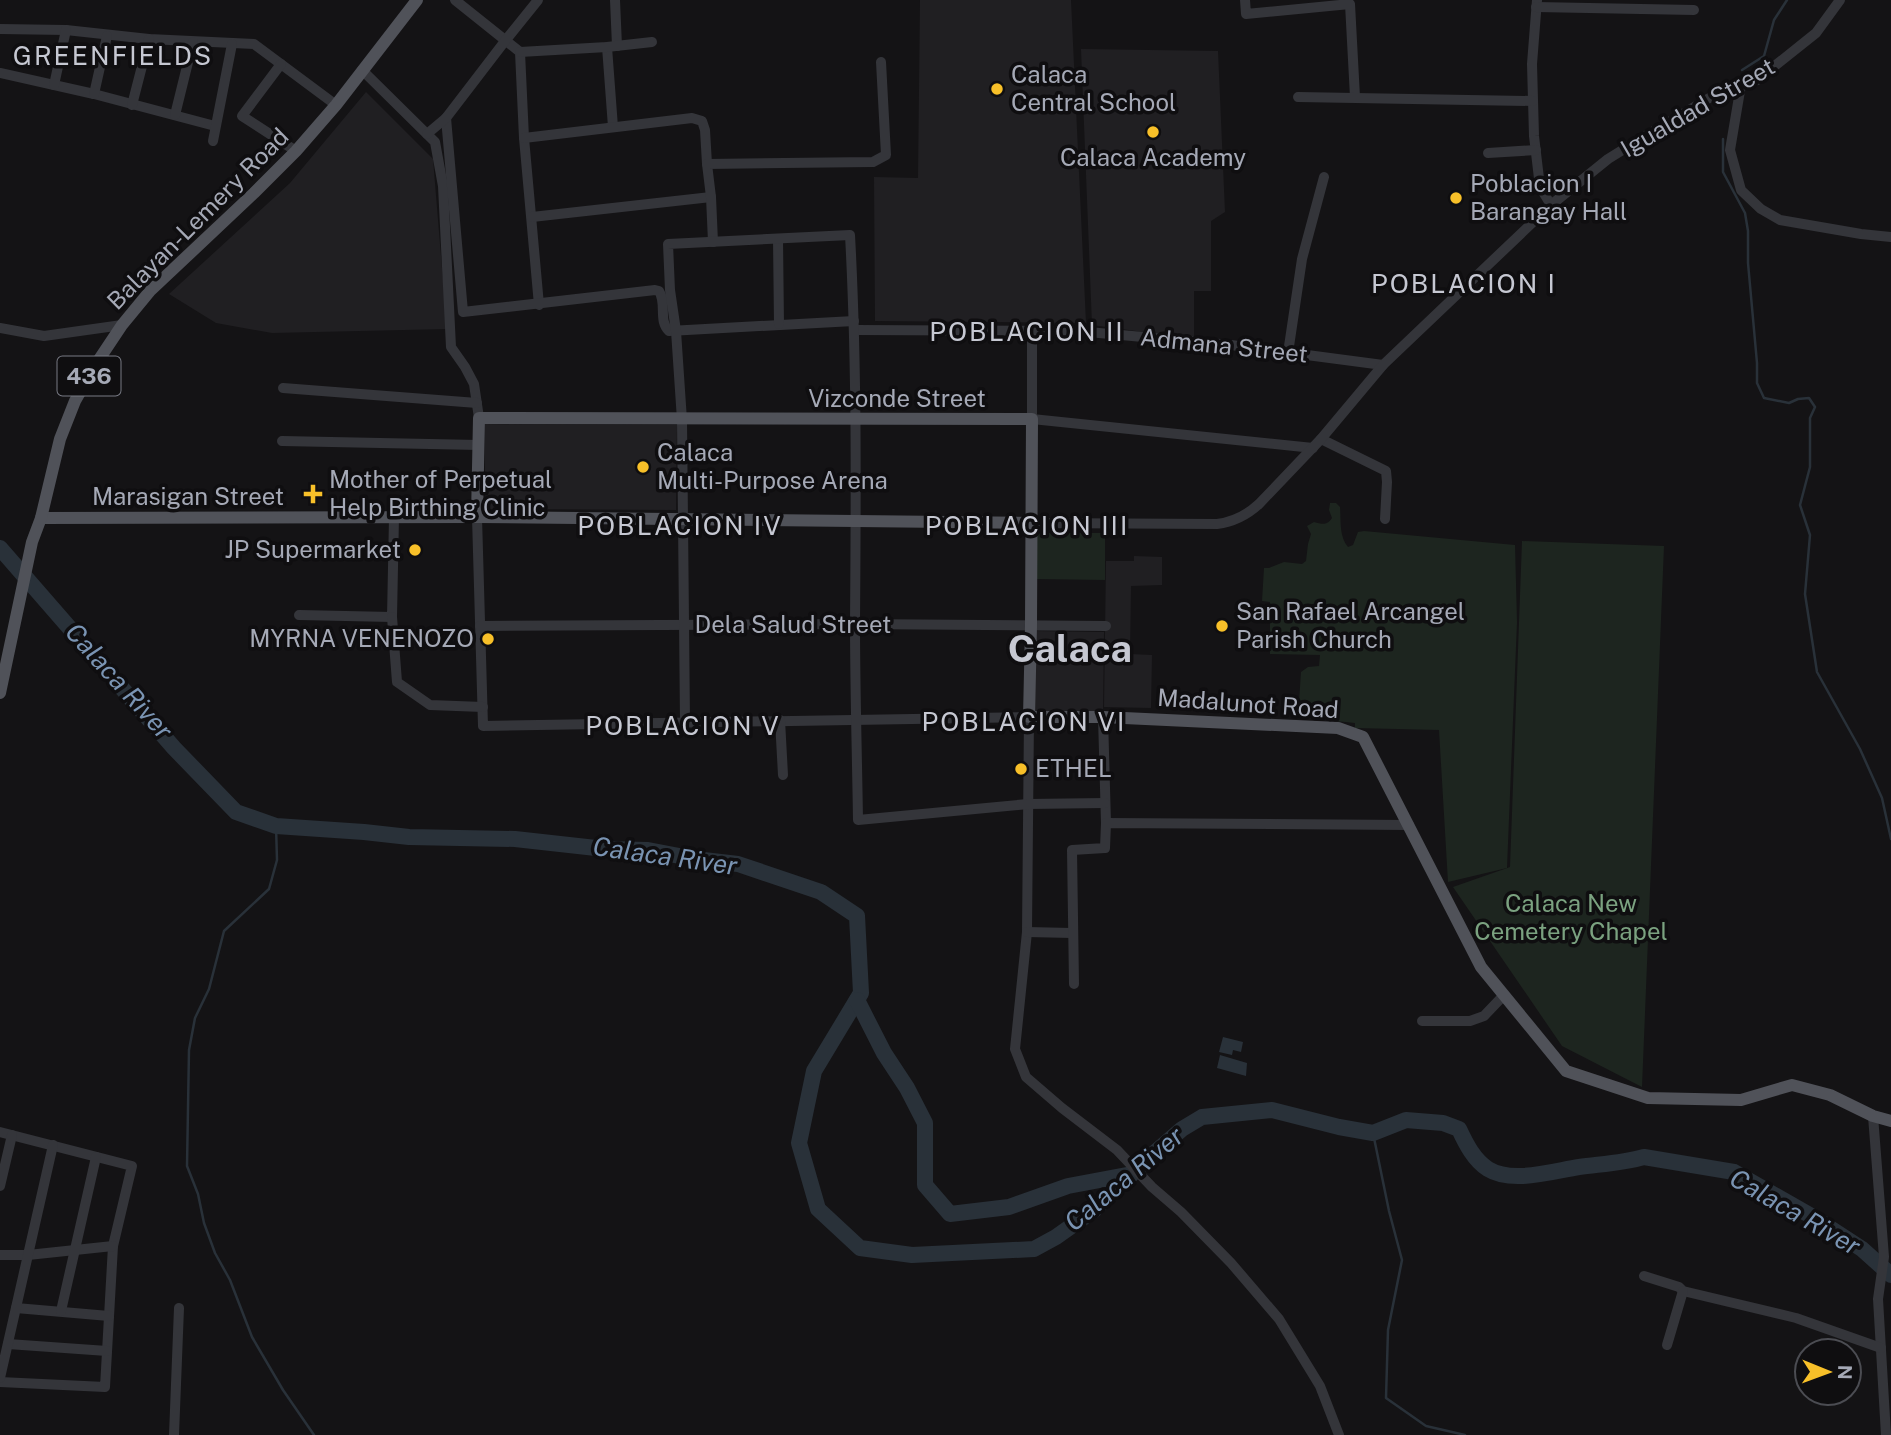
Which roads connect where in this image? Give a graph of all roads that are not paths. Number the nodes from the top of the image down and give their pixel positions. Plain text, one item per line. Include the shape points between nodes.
1 (417, 0) edge
2 (455, 0) edge
3 (538, 0) edge
4 (615, 0) edge
5 (1245, 0) edge
6 (1840, 0) edge
7 (1536, 4) edge
8 (1694, 10) dead end
9 (0, 29) edge
10 (65, 30) junction
11 (107, 36) junction
12 (149, 39) junction
13 (505, 41) junction
14 (652, 41) dead end
15 (193, 42) junction
16 (233, 44) junction
17 (612, 47) junction
18 (520, 52) junction
19 (881, 62) dead end
20 (281, 64) junction
21 (362, 70) junction
22 (0, 73) edge
23 (54, 85) junction
24 (1741, 85) junction
25 (93, 94) junction
26 (1298, 97) dead end
27 (1355, 97) junction
28 (1533, 101) junction
29 (132, 105) junction
30 (336, 105) junction
31 (174, 115) junction
32 (446, 118) junction
33 (215, 126) junction
34 (613, 127) junction
35 (427, 134) junction
36 (524, 138) junction
37 (213, 141) dead end
38 (1536, 150) junction
39 (296, 151) junction
40 (1488, 153) dead end
41 (707, 164) junction
42 (1324, 177) dead end
43 (711, 197) junction
44 (1551, 205) junction
45 (532, 216) junction
46 (1891, 237) edge
47 (778, 239) junction
48 (713, 242) junction
49 (539, 304) junction
50 (779, 324) junction
51 (122, 325) junction
52 (855, 325) junction
53 (0, 328) edge
54 (676, 331) junction
55 (1032, 331) junction
56 (1288, 353) junction
57 (1383, 365) junction
58 (283, 388) dead end
59 (477, 403) junction
60 (479, 418) junction
61 (856, 419) junction
62 (1032, 419) junction
63 (682, 420) junction
64 (1321, 439) junction
65 (282, 441) dead end
66 (479, 445) junction
67 (1313, 448) junction
68 (394, 517) junction
69 (477, 517) junction
70 (41, 518) junction
71 (1385, 519) dead end
72 (682, 520) junction
73 (857, 522) junction
74 (1031, 523) junction
75 (299, 615) dead end
76 (392, 617) junction
77 (855, 624) junction
78 (685, 625) junction
79 (480, 626) junction
80 (1031, 626) junction
81 (1106, 626) dead end
82 (0, 693) edge
83 (483, 707) junction
84 (1029, 717) junction
85 (1104, 717) junction
86 (780, 720) junction
87 (856, 720) junction
88 (685, 722) junction
89 (783, 775) dead end
90 (1105, 803) junction
91 (1028, 804) junction
92 (1106, 822) junction
93 (1409, 825) junction
94 (1027, 932) junction
95 (1072, 933) junction
96 (1074, 984) dead end
97 (1504, 995) junction
98 (1422, 1021) dead end
99 (1873, 1116) junction
100 (1891, 1121) edge
101 (0, 1132) edge
102 (12, 1135) junction
103 (53, 1145) junction
104 (96, 1157) junction
105 (0, 1186) edge
106 (113, 1246) junction
107 (75, 1250) junction
108 (0, 1255) edge
109 (28, 1255) junction
110 (1644, 1276) dead end
111 (1683, 1291) junction
112 (16, 1308) junction
113 (179, 1308) dead end
114 (61, 1311) junction
115 (109, 1316) junction
116 (8, 1344) junction
117 (1667, 1345) dead end
118 (1881, 1348) junction
119 (107, 1351) junction
120 (0, 1380) edge
121 (174, 1435) edge
122 (1339, 1435) edge
123 (1886, 1435) edge

1 - 21 main road, Balayan-Lemery Road / 436
2 - 13 street
3 - 13 street
4 - 17 street
5 - 27 street via 1246,14 1350,4
6 - 24 street, Igualdad Street via 1816,33 1757,80
7 - 8 street
7 - 28 street
9 - 10 street
10 - 11 street
10 - 23 street
11 - 12 street
11 - 25 street
12 - 15 street
12 - 29 street
13 - 18 street
13 - 32 street
14 - 17 street
15 - 16 street
15 - 31 street
16 - 20 street via 254,44
16 - 33 street
17 - 18 street
17 - 34 street
18 - 36 street
19 - 41 street via 886,155 873,162
20 - 30 street
20 - 39 street via 242,116
21 - 30 main road, Balayan-Lemery Road / 436
21 - 35 street
22 - 23 street
23 - 25 street
24 - 44 street, Igualdad Street via 1711,97 1608,159
24 - 46 street via 1730,150 1741,190 1780,220
25 - 29 street
26 - 27 street
27 - 28 street
28 - 38 street
29 - 31 street
30 - 39 main road, Balayan-Lemery Road / 436
31 - 33 street
32 - 35 street
32 - 49 street via 463,312
33 - 37 street
34 - 36 street
34 - 41 street via 692,118 702,121
35 - 59 street via 435,142 443,186 451,347 474,384
36 - 45 street
38 - 40 street
38 - 44 street via 1540,187
39 - 51 main road, Balayan-Lemery Road / 436 via 150,291
41 - 43 street
42 - 56 street via 1302,259
43 - 45 street
43 - 48 street
44 - 57 street, Igualdad Street
45 - 49 street
47 - 48 street
47 - 50 street
47 - 52 street via 850,235
48 - 54 street via 668,244
49 - 54 street via 659,291 665,329
50 - 52 street, Admana Street
50 - 54 street, Admana Street
51 - 53 street via 44,336
51 - 70 main road, Balayan-Lemery Road / 436 via 75,401 60,439
52 - 55 street, Admana Street
52 - 61 street
54 - 63 street
55 - 56 street, Admana Street via 1077,331
55 - 62 street
56 - 57 street, Admana Street
57 - 64 street, Igualdad Street
58 - 59 street
59 - 60 street
60 - 63 main road, Vizconde Street
60 - 66 main road
61 - 62 main road, Vizconde Street
61 - 63 main road, Vizconde Street
61 - 73 street
62 - 67 street, Vizconde Street
62 - 74 main road
63 - 72 street
64 - 67 street, Igualdad Street
64 - 71 street via 1385,471
65 - 66 street
66 - 69 main road
67 - 74 street, Marasigan Street via 1259,505 1229,522
68 - 69 main road, Marasigan Street
68 - 70 main road, Marasigan Street
68 - 76 street
69 - 72 main road, Marasigan Street
69 - 79 street
70 - 82 main road, Balayan-Lemery Road / 436
72 - 73 main road, Marasigan Street
72 - 78 street
73 - 74 main road, Marasigan Street
73 - 77 street
74 - 80 main road
75 - 76 street
76 - 83 street via 397,682 430,705
77 - 78 street, Dela Salud Street
77 - 80 street, Dela Salud Street
77 - 87 street
78 - 79 street, Dela Salud Street
78 - 88 street
79 - 83 street
80 - 81 street, Dela Salud Street
80 - 84 main road
83 - 88 street via 483,726
84 - 85 main road, Madalunot Road
84 - 87 street
84 - 91 street
85 - 90 street
85 - 93 main road, Madalunot Road via 1338,728 1363,737
86 - 87 street
86 - 88 street
86 - 89 street
87 - 91 street via 858,820
90 - 91 street
90 - 92 street
91 - 94 street
92 - 93 street
92 - 95 street via 1105,848 1072,850
93 - 97 main road, Madalunot Road via 1481,967
94 - 95 street
94 - 122 street via 1015,1049 1026,1077 1117,1150 1231,1262 1279,1319 1320,1386
95 - 96 street
97 - 98 street via 1484,1016 1470,1021
97 - 99 main road, Madalunot Road via 1566,1072 1648,1098 1741,1100 1792,1086 1830,1095
99 - 100 main road, Madalunot Road
99 - 118 street via 1884,1257 1878,1299
101 - 102 street
102 - 103 street
102 - 105 street
103 - 104 street
103 - 109 street
104 - 106 street via 132,1166
104 - 107 street
106 - 107 street
106 - 115 street
107 - 109 street
107 - 114 street
108 - 109 street
109 - 112 street
110 - 111 street
111 - 117 street
111 - 118 street via 1796,1318
112 - 114 street
112 - 116 street
113 - 121 street
114 - 115 street
115 - 119 street
116 - 119 street
116 - 120 street
118 - 123 street
119 - 120 street via 105,1387

